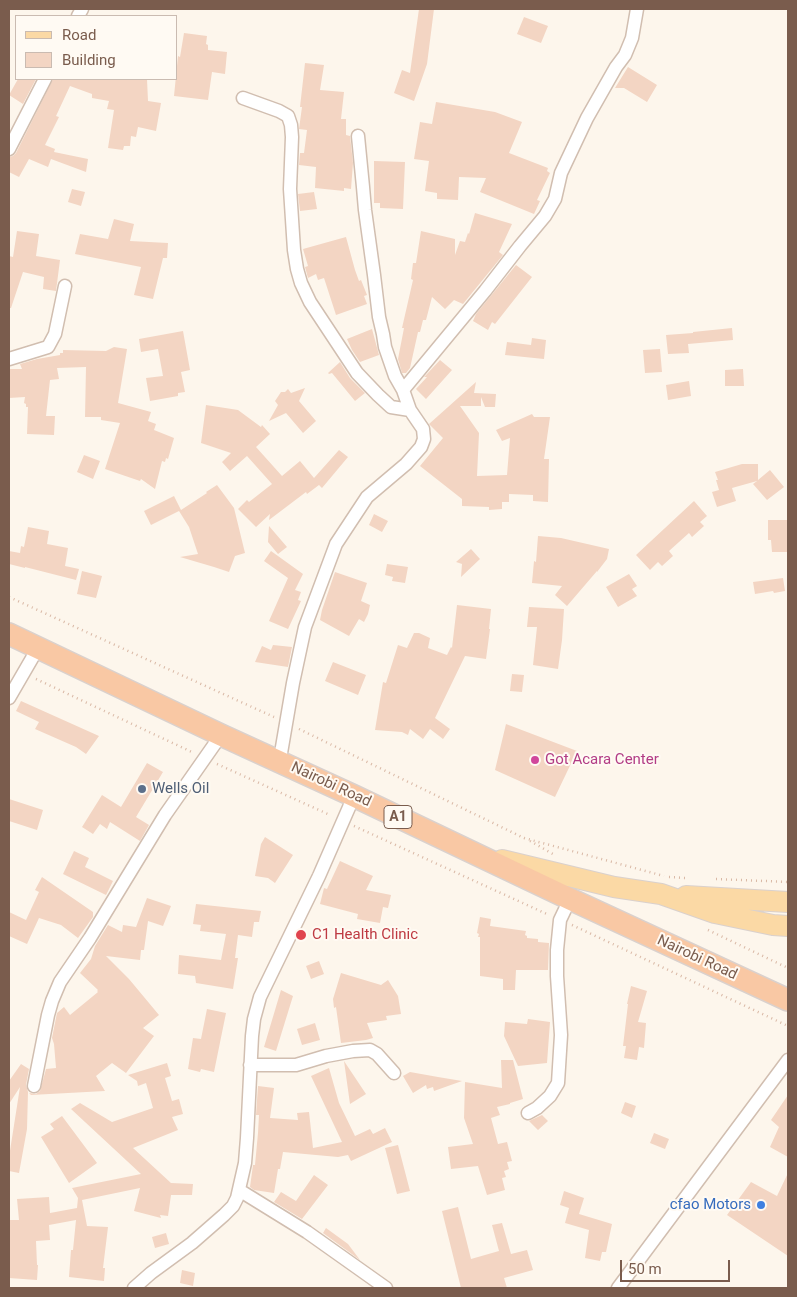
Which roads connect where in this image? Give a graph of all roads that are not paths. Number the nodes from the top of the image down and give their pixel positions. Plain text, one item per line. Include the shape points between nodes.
1 (637, 9) edge
2 (44, 80) edge
3 (243, 98) dead end
4 (358, 136) dead end
5 (9, 149) edge
6 (65, 286) dead end
7 (9, 359) edge
8 (403, 390) junction
9 (410, 410) junction
10 (9, 626) edge
11 (9, 634) edge
12 (38, 648) junction
13 (9, 698) edge
14 (221, 734) junction
15 (281, 752) junction
16 (354, 796) junction
17 (502, 860) junction
18 (661, 894) junction
19 (570, 899) junction
20 (788, 902) edge
21 (788, 926) edge
22 (788, 990) edge
23 (788, 1000) edge
24 (788, 1060) edge
25 (250, 1065) junction
26 (394, 1073) dead end
27 (34, 1086) dead end
28 (528, 1112) dead end
29 (240, 1190) junction
30 (134, 1288) edge
31 (386, 1288) edge
32 (618, 1288) edge

1 - 8 street via 625,55 587,118 545,216
2 - 5 street
3 - 9 street via 288,116 292,137 290,189 294,250 301,283 310,302 362,378 391,407
4 - 8 street via 379,317 385,346
6 - 7 street via 55,334 48,346
8 - 9 street
9 - 15 street via 422,429 424,439 421,448 367,497 336,544 306,627
10 - 15 highway, Nairobi Road / A1
11 - 12 highway, Nairobi Road / A1
12 - 13 street
12 - 14 highway, Nairobi Road / A1
14 - 16 highway, Nairobi Road / A1
14 - 27 street via 165,815 60,982 48,1015
15 - 17 highway, Nairobi Road / A1
16 - 19 highway, Nairobi Road / A1
16 - 25 street via 260,997 254,1018
17 - 18 main road via 614,887
17 - 22 highway, Nairobi Road / A1
18 - 20 main road
18 - 21 main road via 715,912
19 - 23 highway, Nairobi Road / A1
19 - 28 street via 560,920 557,950 561,1035 558,1083 550,1096
24 - 32 street
25 - 26 street via 296,1065 326,1056 370,1050
25 - 29 street via 247,1138
29 - 30 street via 236,1202 224,1215
29 - 31 street

